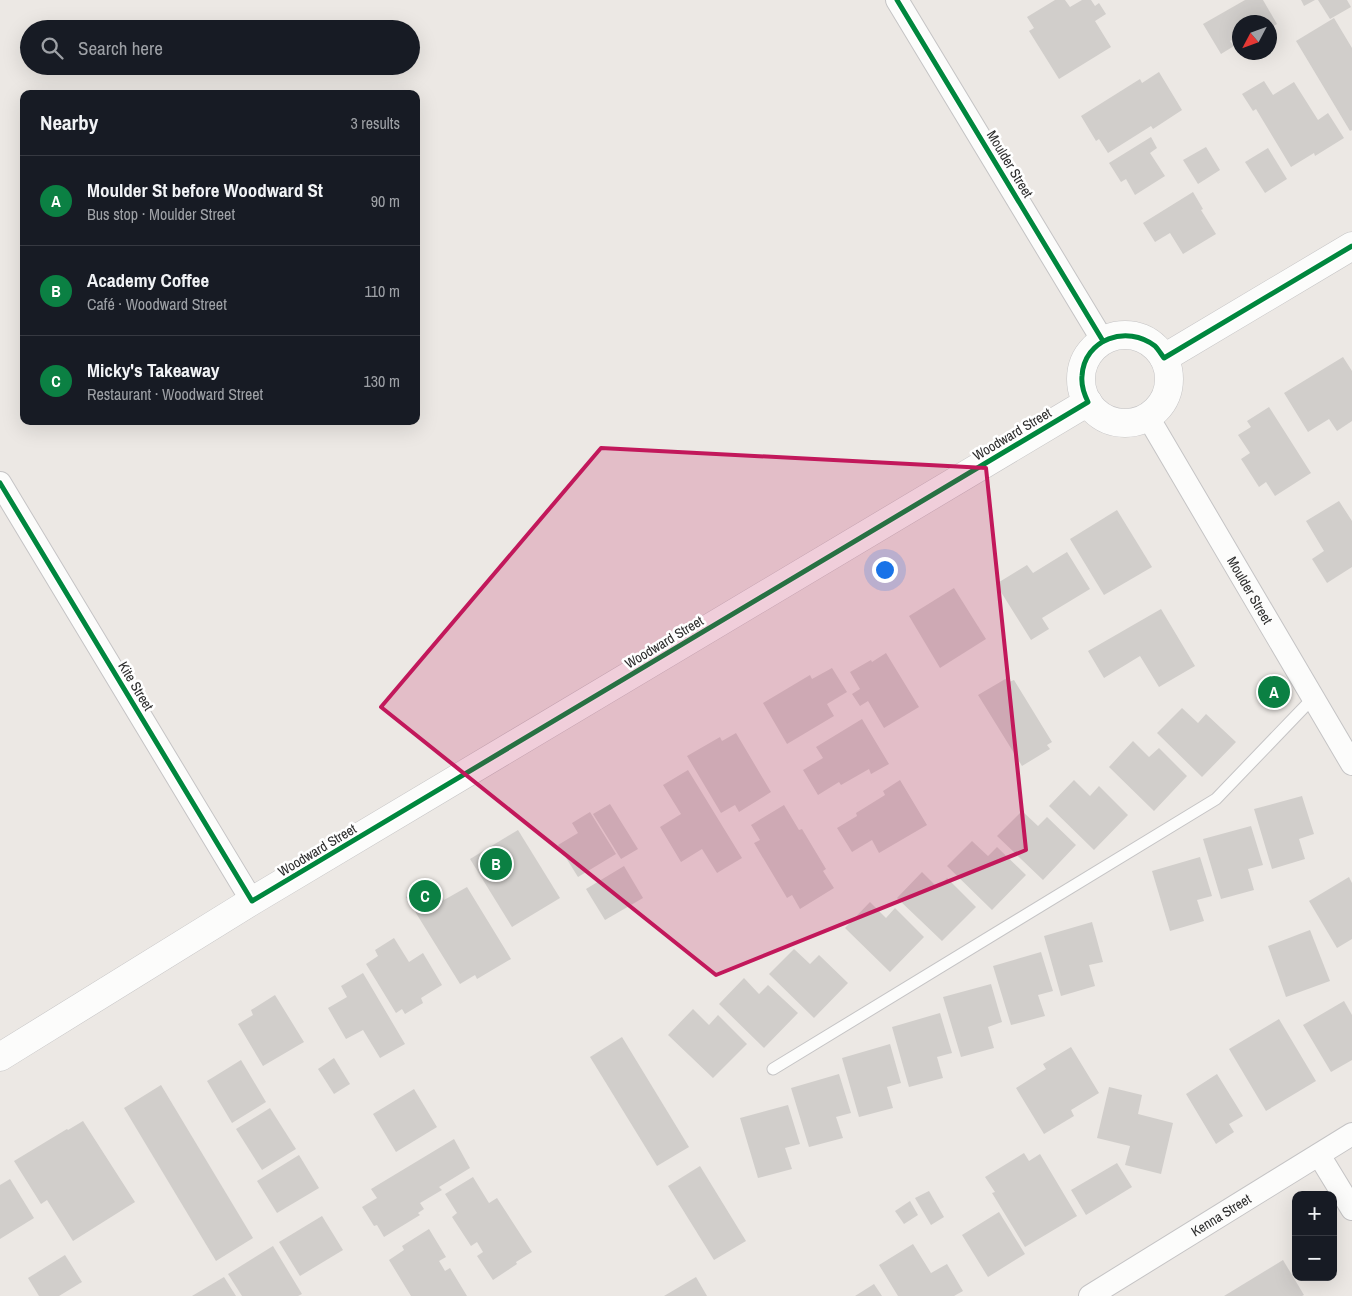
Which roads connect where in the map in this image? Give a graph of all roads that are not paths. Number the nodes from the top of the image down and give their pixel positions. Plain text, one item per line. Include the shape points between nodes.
1 (897, 0) edge
2 (1352, 246) edge
3 (1103, 341) junction
4 (1164, 358) junction
5 (1088, 402) junction
6 (1148, 417) junction
7 (0, 483) edge
8 (1313, 698) junction
9 (1352, 764) edge
10 (252, 901) junction
11 (0, 1057) edge
12 (773, 1069) dead end
13 (1352, 1134) edge
14 (1319, 1155) junction
15 (1352, 1209) edge
16 (1090, 1296) edge

1 - 3 street, Moulder Street
2 - 4 street
3 - 4 street via 1130,335 1156,347
3 - 5 street via 1092,350 1083,368 1082,389
4 - 6 street via 1169,370 1166,397
5 - 6 street via 1109,420 1136,422
5 - 10 street, Woodward Street
6 - 8 street, Moulder Street
7 - 10 street, Kite Street
8 - 9 street, Moulder Street
8 - 12 lane via 1216,799
10 - 11 street, Woodward Street
13 - 14 street, Kenna Street
14 - 15 street
14 - 16 street, Kenna Street

